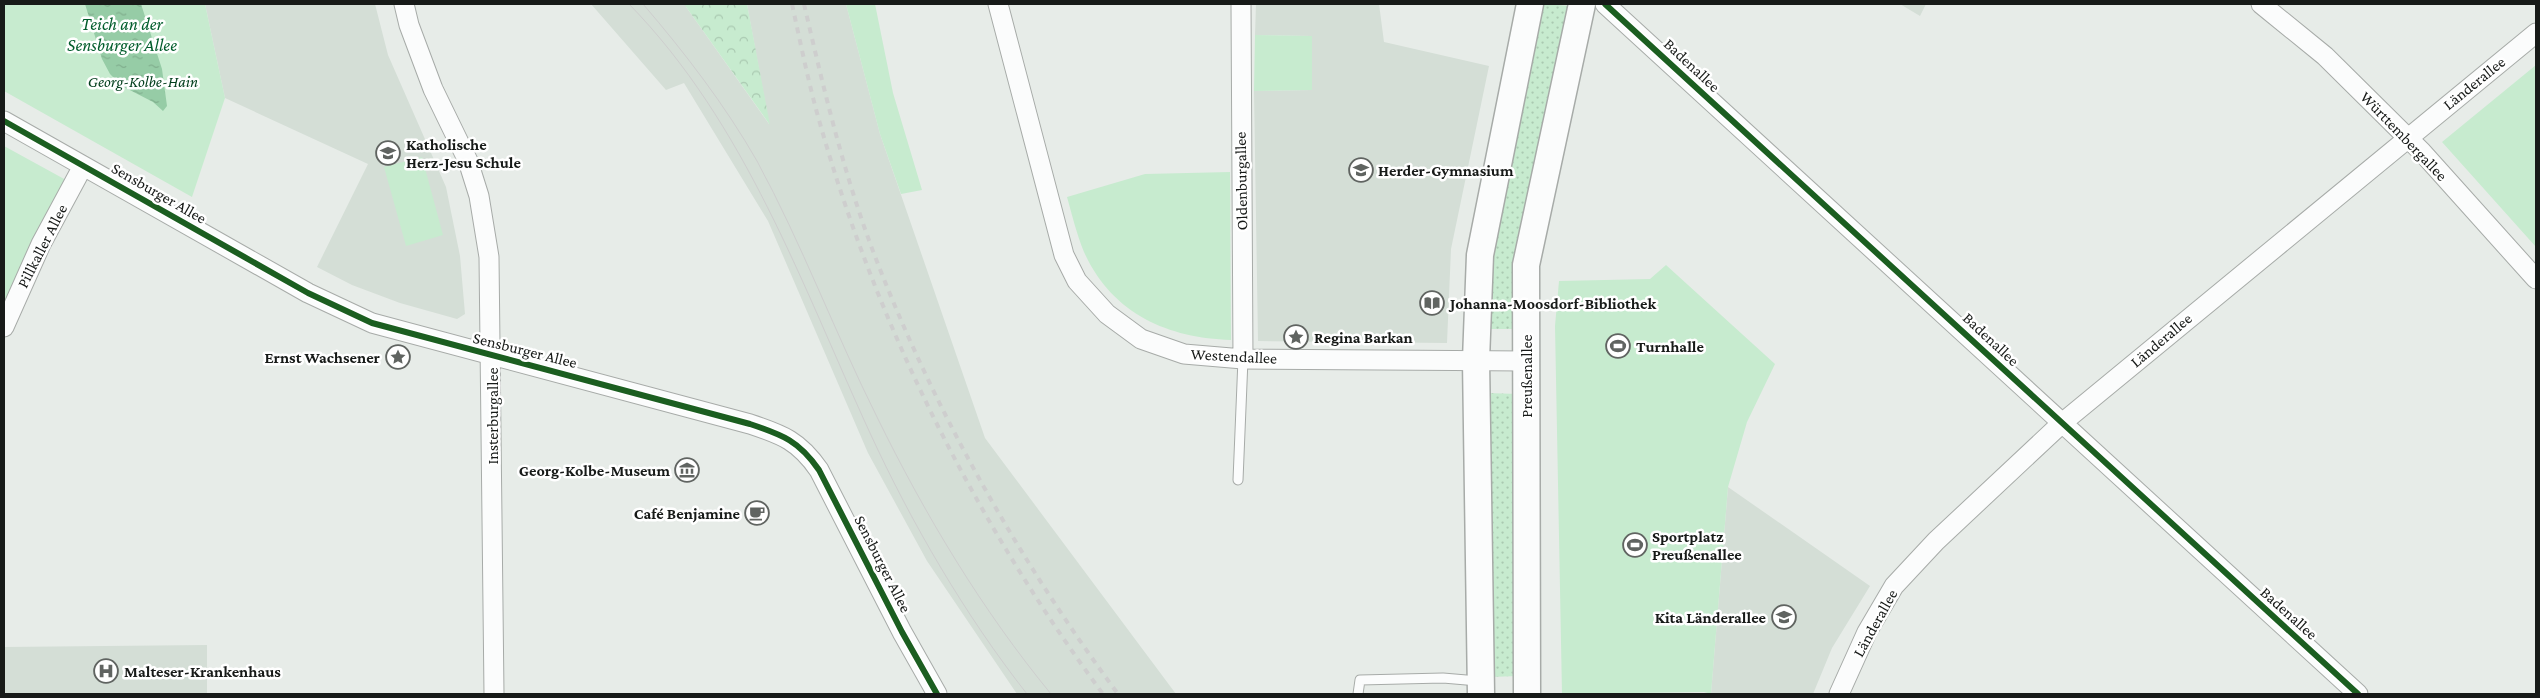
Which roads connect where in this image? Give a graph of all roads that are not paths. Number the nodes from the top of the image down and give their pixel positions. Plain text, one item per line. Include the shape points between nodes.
1 (404, 4) edge
2 (998, 4) edge
3 (1241, 4) edge
4 (1530, 4) edge
5 (1582, 4) edge
6 (1605, 4) edge
7 (2261, 4) edge
8 (2536, 33) edge
9 (4, 121) edge
10 (2407, 137) junction
11 (83, 166) junction
12 (2536, 279) edge
13 (4, 327) edge
14 (492, 356) junction
15 (1243, 359) junction
16 (1476, 360) junction
17 (1526, 361) junction
18 (2062, 423) junction
19 (1238, 480) dead end
20 (1481, 688) edge
21 (494, 694) edge
22 (938, 694) edge
23 (1358, 694) edge
24 (1527, 694) edge
25 (1839, 694) edge
26 (2358, 694) edge

1 - 14 street, Insterburgallee via 433,89 468,161 479,196 489,257
2 - 15 street, Westendallee via 1064,255 1077,281 1107,314 1141,339 1184,354
3 - 15 street, Oldenburgallee
4 - 16 street via 1480,255
5 - 17 street, Preußenallee via 1526,265
6 - 18 street, Badenallee
7 - 10 street, Württembergallee via 2325,56
8 - 10 street, Länderallee
9 - 11 street, Sensburger Allee
10 - 12 street, Württembergallee
10 - 18 street, Länderallee
11 - 13 street, Pillkaller Allee via 41,244
11 - 14 street, Sensburger Allee via 308,293 372,323
14 - 21 street, Insterburgallee
14 - 22 street, Sensburger Allee via 750,424 792,440 808,454 819,470 902,632
15 - 16 street, Westendallee
15 - 19 lane
16 - 17 street, Westendallee
16 - 20 street
17 - 24 street, Preußenallee
18 - 25 street, Länderallee via 1936,541 1894,586 1867,632
18 - 26 street, Badenallee
20 - 23 lane via 1443,678 1360,680

